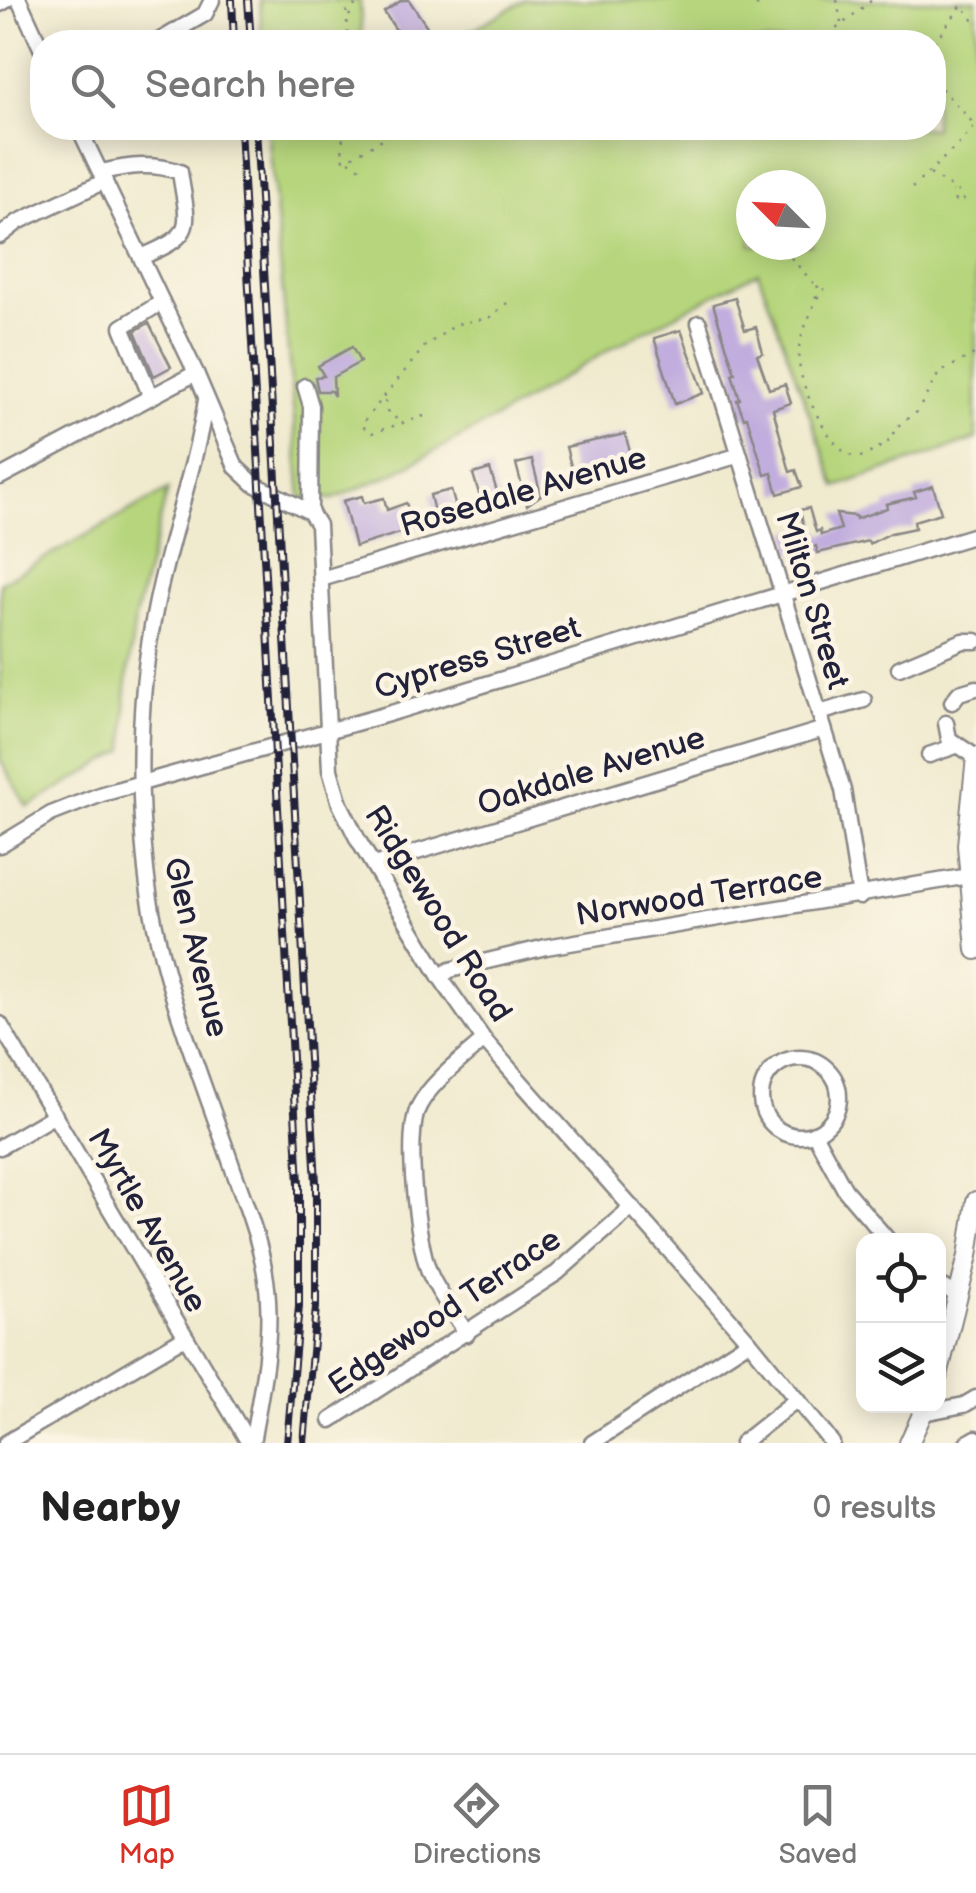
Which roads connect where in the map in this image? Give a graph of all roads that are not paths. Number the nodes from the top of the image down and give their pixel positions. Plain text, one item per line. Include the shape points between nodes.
1 (8, 0) edge
2 (18, 0) edge
3 (211, 3) edge
4 (0, 4) edge
5 (32, 30) edge
6 (178, 30) edge
7 (86, 140) edge
8 (103, 177) junction
9 (0, 236) edge
10 (141, 258) junction
11 (162, 302) junction
12 (700, 323) dead end
13 (196, 373) junction
14 (305, 386) dead end
15 (152, 396) junction
16 (206, 399) junction
17 (740, 455) junction
18 (0, 476) edge
19 (310, 512) junction
20 (976, 535) edge
21 (321, 579) junction
22 (781, 592) junction
23 (976, 641) edge
24 (898, 668) dead end
25 (976, 688) edge
26 (864, 700) dead end
27 (952, 702) dead end
28 (819, 714) junction
29 (946, 723) dead end
30 (824, 729) junction
31 (329, 730) junction
32 (956, 746) junction
33 (930, 755) dead end
34 (976, 757) edge
35 (140, 782) junction
36 (973, 809) edge
37 (0, 845) edge
38 (374, 865) junction
39 (969, 876) junction
40 (860, 896) junction
41 (976, 950) edge
42 (440, 977) junction
43 (0, 1024) edge
44 (484, 1040) junction
45 (54, 1115) junction
46 (814, 1133) junction
47 (0, 1147) edge
48 (976, 1202) edge
49 (632, 1207) junction
50 (882, 1233) edge
51 (974, 1236) edge
52 (970, 1271) edge
53 (946, 1289) edge
54 (958, 1296) junction
55 (466, 1334) junction
56 (184, 1337) junction
57 (749, 1341) junction
58 (946, 1343) edge
59 (976, 1398) edge
60 (796, 1400) junction
61 (946, 1407) edge
62 (923, 1413) edge
63 (331, 1420) dead end
64 (976, 1438) edge
65 (6, 1443) edge
66 (250, 1443) edge
67 (592, 1443) edge
68 (742, 1443) edge
69 (832, 1443) edge
70 (908, 1443) edge
71 (966, 1443) edge

1 - 4 street
2 - 5 street
3 - 6 street
7 - 8 street
8 - 9 street
8 - 10 street
8 - 10 street via 138,166 180,172 186,230
10 - 11 street
11 - 13 street
11 - 15 street via 122,327
12 - 17 street, Milton Street
13 - 15 street
13 - 16 street
14 - 19 street, Ridgewood Road
15 - 18 street
16 - 19 street via 244,476
16 - 35 street, Glen Avenue via 155,609
17 - 21 street, Rosedale Avenue
17 - 22 street, Milton Street
19 - 21 street, Ridgewood Road via 318,525
20 - 22 street, Cypress Street
21 - 31 street, Ridgewood Road
22 - 28 street, Milton Street
22 - 31 street, Cypress Street
23 - 24 street
25 - 27 street
26 - 28 street
28 - 30 street, Milton Street
29 - 32 street
30 - 38 street, Oakdale Avenue
30 - 40 street, Milton Street via 843,790
31 - 35 street, Cypress Street
31 - 38 street, Ridgewood Road via 340,804
32 - 33 street
32 - 34 street
34 - 36 main road
35 - 37 street, Cypress Street via 64,808
35 - 66 street, Glen Avenue via 155,923 266,1278 268,1352
36 - 39 main road
38 - 42 street, Ridgewood Road
39 - 40 street, Norwood Terrace
39 - 41 main road
40 - 42 street, Norwood Terrace via 546,948
42 - 44 street, Ridgewood Road
43 - 45 street, Myrtle Avenue
44 - 49 street, Ridgewood Road
44 - 55 street via 428,1092 412,1128 419,1241 432,1278
45 - 47 street
45 - 56 street, Myrtle Avenue
46 - 46 street via 834,1117 837,1086 816,1062 784,1062 766,1078 763,1109 784,1133
46 - 50 street via 845,1190
48 - 51 main road
49 - 55 street, Edgewood Terrace via 557,1273
49 - 57 street, Ridgewood Road
51 - 52 main road
52 - 54 main road
53 - 54 street
54 - 58 main road
55 - 63 street, Edgewood Terrace
56 - 65 street
56 - 66 street, Myrtle Avenue
57 - 60 street, Ridgewood Road
57 - 67 street
59 - 61 street
60 - 68 street
60 - 69 street, Ridgewood Road
62 - 70 main road
64 - 71 street

